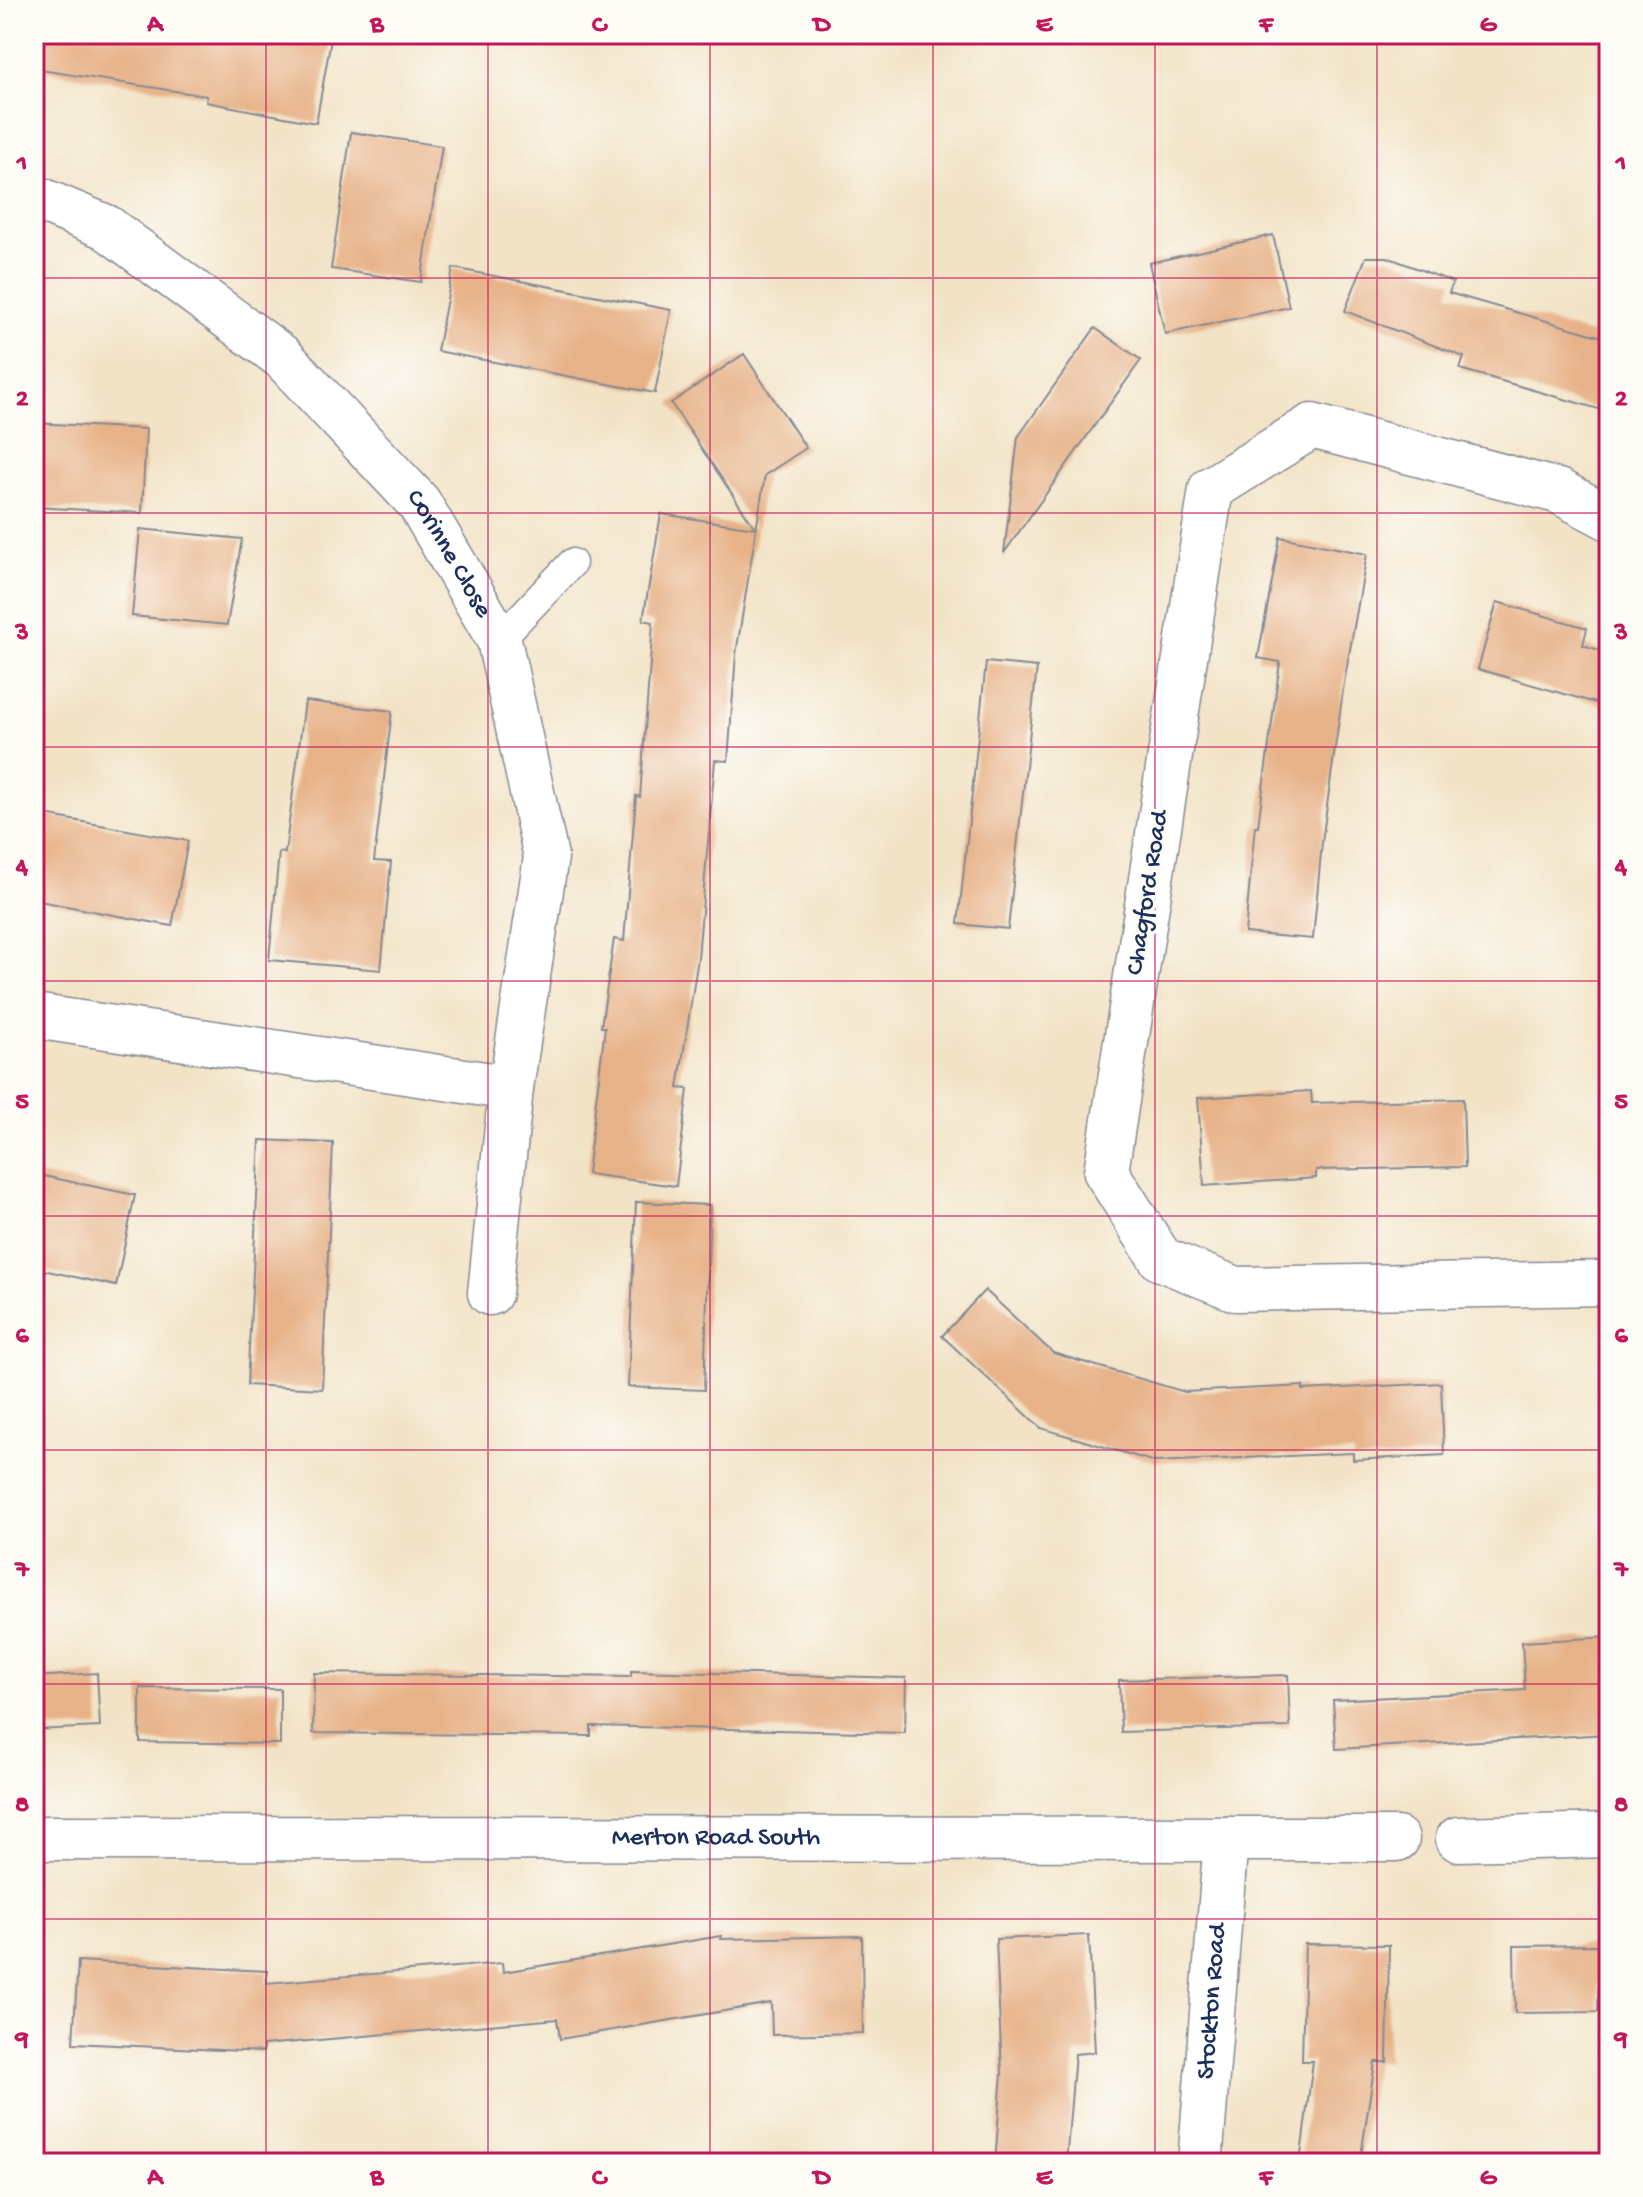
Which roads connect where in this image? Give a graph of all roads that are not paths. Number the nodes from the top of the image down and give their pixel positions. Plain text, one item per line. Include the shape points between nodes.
1 (34, 197) edge
2 (1609, 518) edge
3 (572, 563) dead end
4 (499, 640) junction
5 (34, 1016) edge
6 (511, 1088) junction
7 (1609, 1283) edge
8 (490, 1293) dead end
9 (1609, 1835) edge
10 (34, 1838) edge
11 (1226, 1839) junction
12 (1397, 1839) dead end
13 (1458, 1839) dead end
14 (1200, 2163) edge

1 - 4 street, Corinne Close via 106,227 282,357 419,503
2 - 7 street, Chagford Road via 1558,491 1312,426 1211,489 1106,1172 1161,1259 1236,1289
3 - 4 lane
4 - 6 street, Corinne Close via 546,857
5 - 6 street
6 - 8 street, Corinne Close
9 - 13 street
10 - 11 street, Merton Road South
11 - 12 street, Merton Road South
11 - 14 street, Stockton Road

